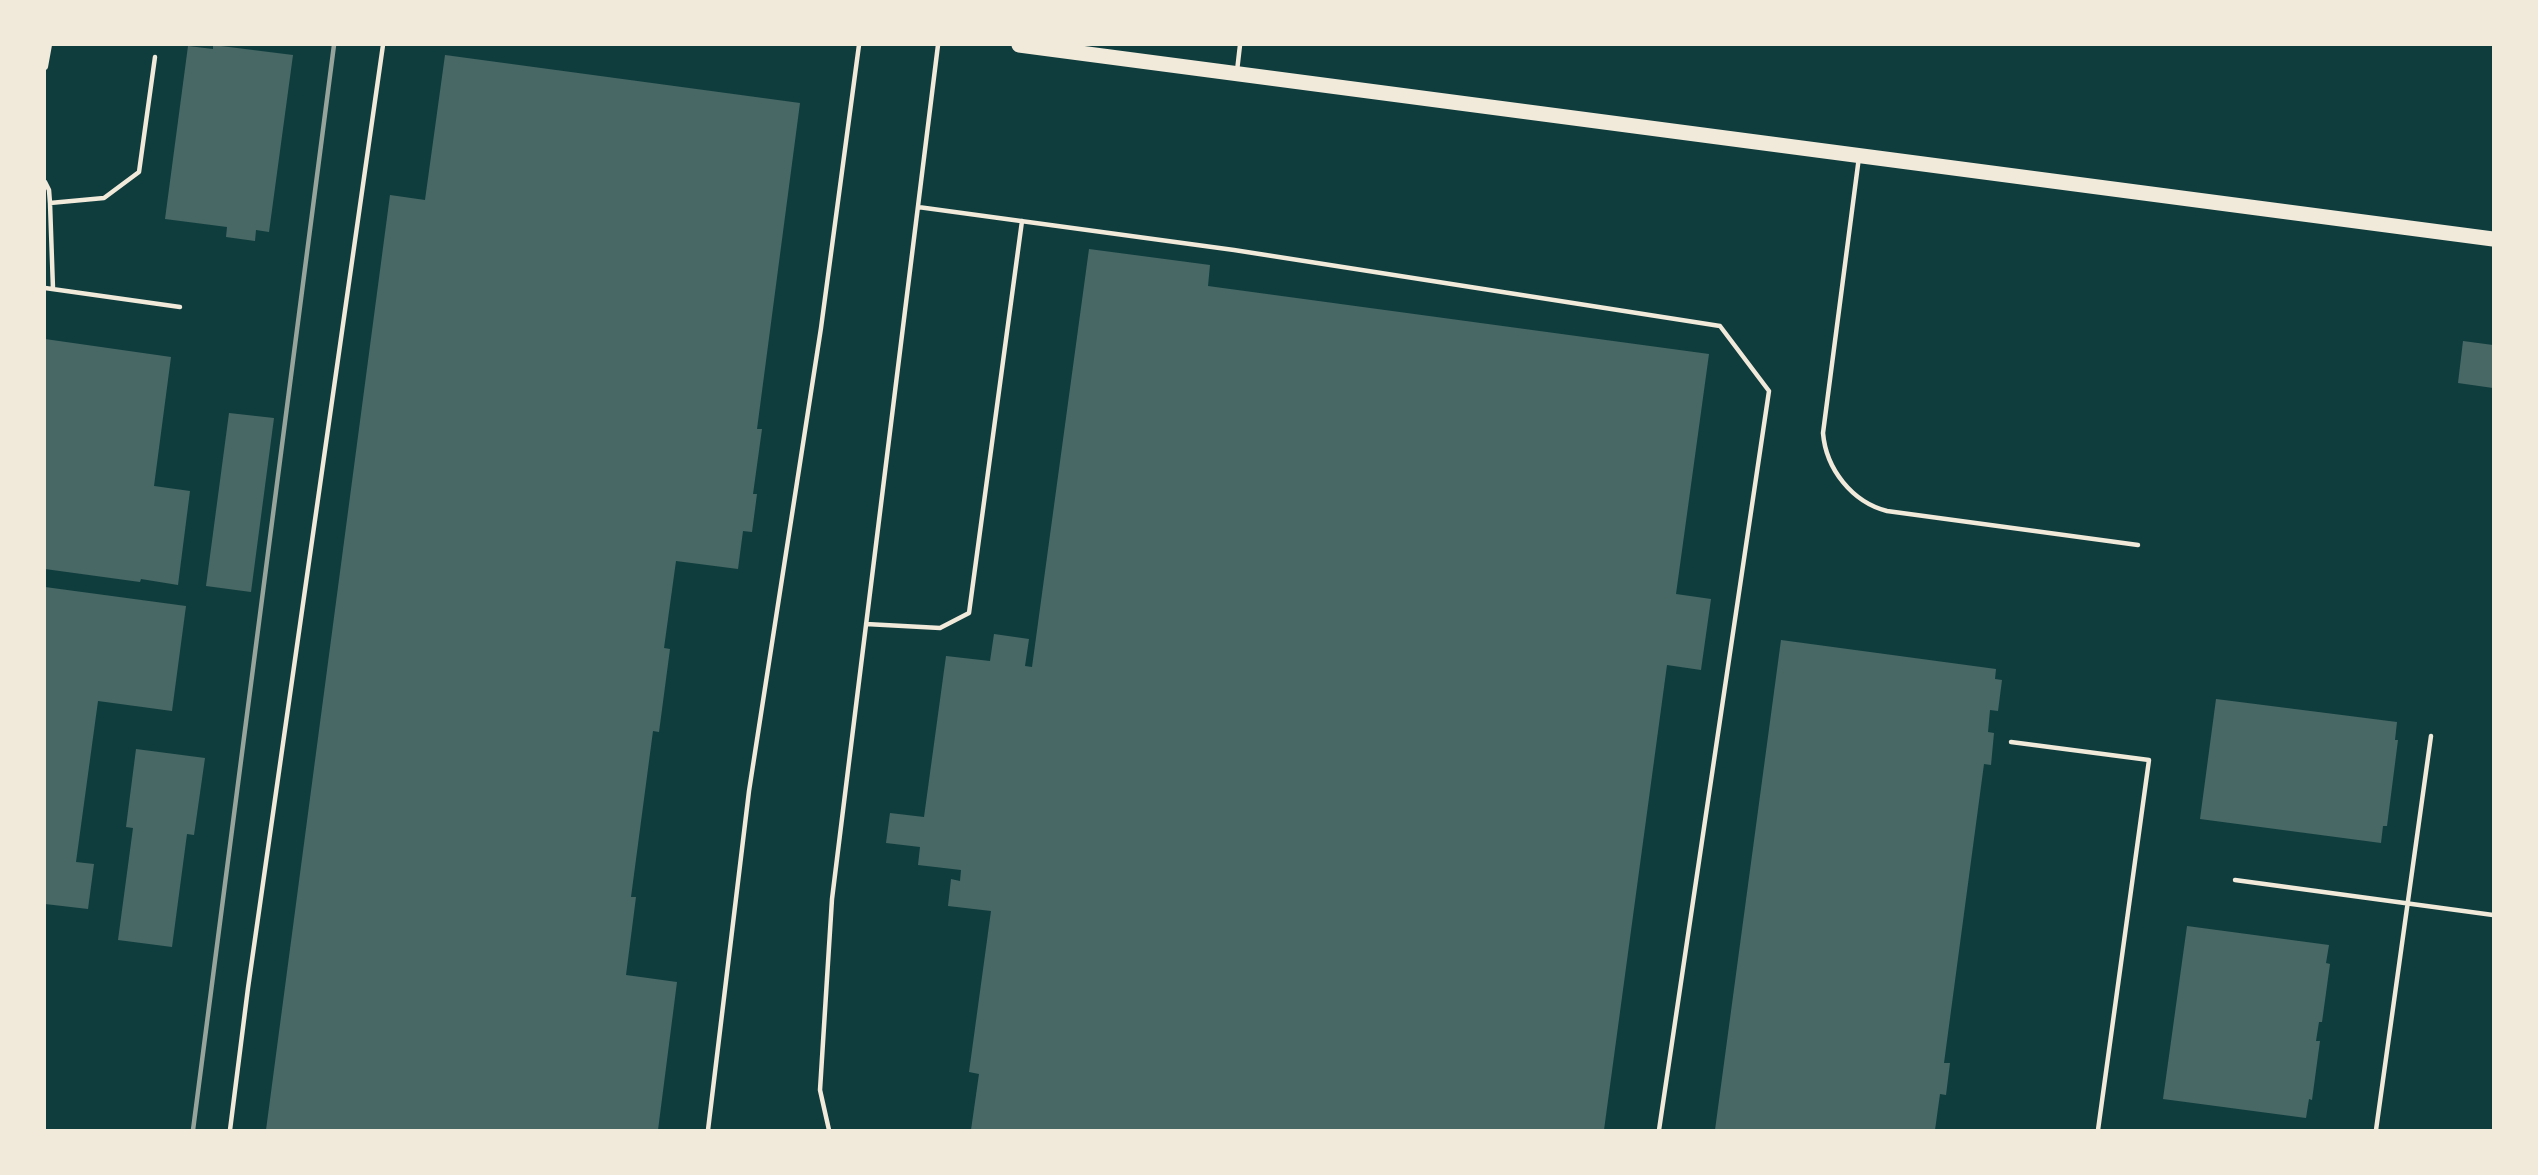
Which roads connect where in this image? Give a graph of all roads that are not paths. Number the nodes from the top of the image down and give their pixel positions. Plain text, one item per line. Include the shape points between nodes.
1 (49, 45) edge
2 (383, 45) edge
3 (859, 45) edge
4 (938, 45) edge
5 (1022, 45) edge
6 (1240, 45) edge
7 (155, 57) dead end
8 (45, 67) edge
9 (1237, 74) junction
10 (1859, 156) junction
11 (45, 182) edge
12 (50, 203) junction
13 (918, 207) junction
14 (1022, 221) junction
15 (2493, 239) edge
16 (45, 288) edge
17 (53, 289) junction
18 (180, 307) dead end
19 (2138, 544) dead end
20 (866, 624) junction
21 (2430, 736) dead end
22 (2011, 742) dead end
23 (2235, 880) dead end
24 (2407, 903) junction
25 (2493, 915) edge
26 (230, 1130) edge
27 (708, 1130) edge
28 (829, 1130) edge
29 (1659, 1130) edge
30 (2098, 1130) edge
31 (2376, 1130) edge

1 - 8 street
2 - 26 lane
3 - 27 lane via 821,328 749,791
4 - 13 lane
5 - 9 main road
6 - 9 lane
7 - 12 lane via 139,172 104,198
9 - 10 main road
10 - 15 main road
10 - 19 lane via 1823,433 1827,453 1839,477 1863,501 1887,511
11 - 12 lane
12 - 17 lane
13 - 14 lane
13 - 20 lane
14 - 20 lane via 969,613 940,628
14 - 29 lane via 1720,326 1769,391
16 - 17 lane
17 - 18 lane
20 - 28 lane via 832,899 820,1090
21 - 24 lane
22 - 30 lane via 2149,760
23 - 24 lane
24 - 25 lane
24 - 31 lane

